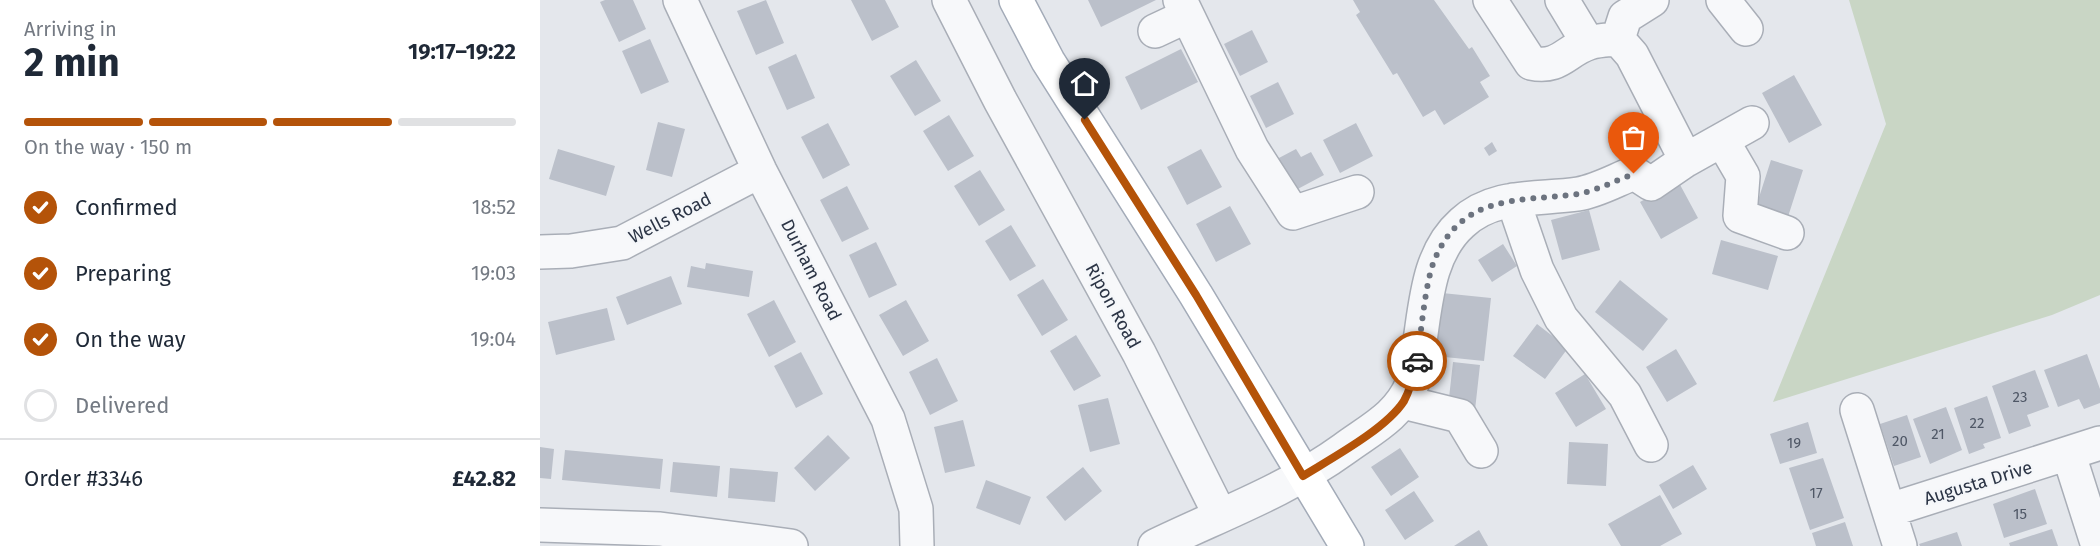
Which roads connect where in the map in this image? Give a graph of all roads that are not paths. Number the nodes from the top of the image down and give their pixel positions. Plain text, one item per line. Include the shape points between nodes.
1 (680, 0) edge
2 (949, 0) edge
3 (1016, 0) edge
4 (1490, 0) edge
5 (1562, 0) edge
6 (1652, 0) edge
7 (1724, 0) edge
8 (1183, 8) edge
9 (1746, 29) dead end
10 (1155, 31) dead end
11 (1603, 41) junction
12 (1752, 123) dead end
13 (1722, 140) junction
14 (1686, 160) junction
15 (760, 171) junction
16 (1357, 192) dead end
17 (1513, 200) junction
18 (1786, 233) dead end
19 (540, 252) edge
20 (1403, 402) junction
21 (1857, 410) dead end
22 (2100, 443) edge
23 (1651, 445) dead end
24 (1481, 451) dead end
25 (2069, 455) junction
26 (1303, 476) junction
27 (1890, 510) junction
28 (1220, 515) junction
29 (540, 525) edge
30 (578, 536) edge
31 (791, 546) edge
32 (916, 546) edge
33 (1155, 546) edge
34 (1347, 546) edge
35 (1900, 546) edge
36 (2098, 546) edge

1 - 15 street, Durham Road
2 - 28 street, Ripon Road via 1003,89
3 - 26 main road via 1048,61 1196,295
4 - 11 street via 1531,63 1555,63
5 - 11 street
6 - 11 street via 1625,16
7 - 9 street
8 - 10 street
8 - 16 street via 1252,150 1293,213
11 - 14 street via 1632,55
12 - 13 street
13 - 14 street
13 - 18 street via 1743,176 1740,216
14 - 17 street via 1651,184 1634,174 1581,194
15 - 19 street, Wells Road via 622,243
15 - 32 street, Durham Road via 888,419 916,509
17 - 20 street via 1485,206 1446,239 1434,263 1413,382
17 - 23 street via 1537,270 1561,318 1625,394
20 - 24 street via 1460,416
20 - 26 street via 1380,426
21 - 27 street
22 - 25 street, Augusta Drive
25 - 27 street, Augusta Drive
25 - 36 street
26 - 28 street via 1261,500
26 - 34 main road
27 - 35 street
28 - 33 street
29 - 30 street
30 - 31 street via 660,529

